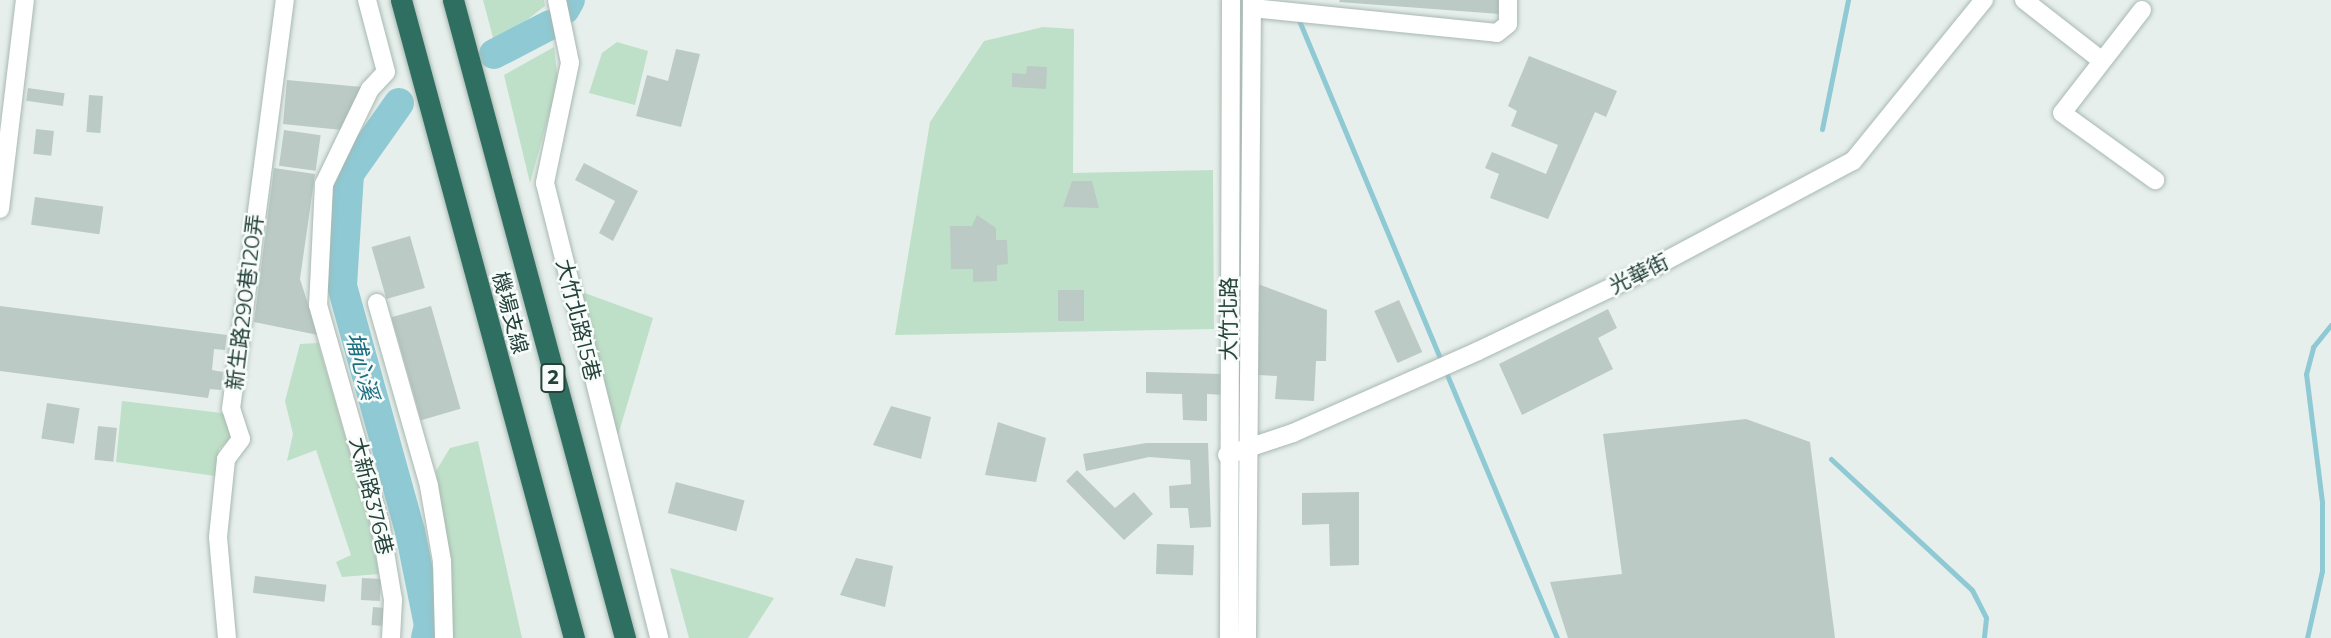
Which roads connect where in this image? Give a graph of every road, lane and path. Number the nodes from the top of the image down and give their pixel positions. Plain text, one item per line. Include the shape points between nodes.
1 (25, 0) edge
2 (285, 0) edge
3 (367, 0) edge
4 (401, 0) edge
5 (453, 0) edge
6 (557, 0) edge
7 (1231, 0) edge
8 (1508, 0) edge
9 (1984, 0) edge
10 (2024, 0) edge
11 (1252, 4) edge
12 (2142, 10) dead end
13 (2102, 61) junction
14 (2155, 180) dead end
15 (0, 209) edge
16 (377, 303) dead end
17 (1250, 448) junction
18 (1227, 455) junction
19 (227, 638) edge
20 (391, 638) edge
21 (444, 638) edge
22 (574, 638) edge
23 (625, 638) edge
24 (659, 638) edge
25 (1229, 638) edge
26 (1247, 638) edge

1 - 15 street
2 - 19 street, 新生路290巷120弄 via 230,409 242,439 226,459 218,537
3 - 20 street, 大新路376巷 via 386,72 370,89 324,184 317,305 380,522 393,600
4 - 22 highway, 機場支線 / 2
5 - 23 highway, 機場支線 / 2
6 - 24 street, 大竹北路15巷 via 570,63 545,183
7 - 18 street, 大竹北路
8 - 11 street via 1508,24 1497,33
9 - 17 street, 光華街 via 1853,161 1557,314
10 - 13 street
11 - 17 street, 大竹北路
12 - 13 street
13 - 14 street via 2062,113
16 - 21 street via 429,486 442,561
17 - 18 street, 光華街
17 - 26 street, 大竹北路
18 - 25 street, 大竹北路

